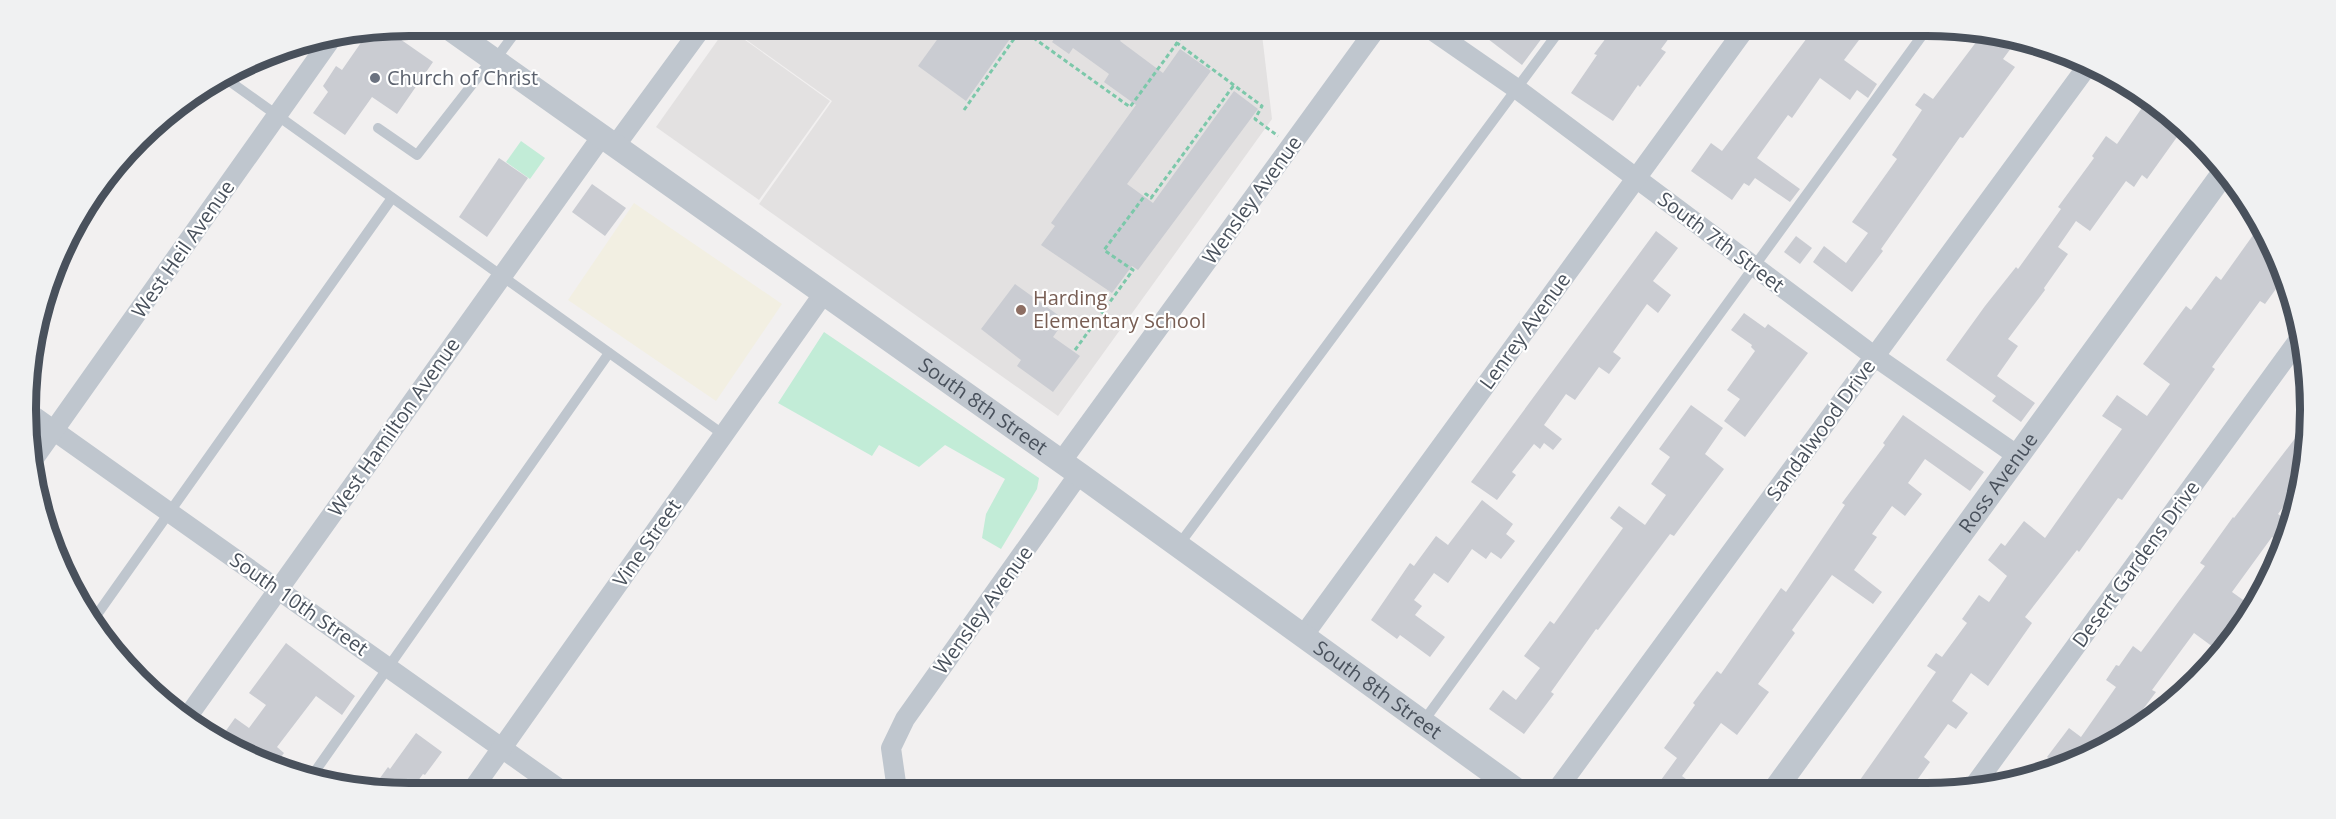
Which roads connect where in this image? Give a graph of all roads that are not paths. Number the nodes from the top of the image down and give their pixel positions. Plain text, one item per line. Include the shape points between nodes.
1 (461, 36) edge
2 (512, 36) edge
3 (695, 36) edge
4 (1371, 36) edge
5 (1440, 36) edge
6 (1556, 36) edge
7 (1740, 36) edge
8 (1922, 36) edge
9 (327, 46) edge
10 (494, 59) junction
11 (2084, 71) edge
12 (231, 82) edge
13 (1517, 89) junction
14 (278, 116) junction
15 (378, 128) dead end
16 (608, 141) junction
17 (1636, 178) junction
18 (2220, 179) edge
19 (392, 198) junction
20 (1754, 266) junction
21 (501, 276) junction
22 (824, 293) junction
23 (2294, 346) edge
24 (609, 353) junction
25 (1874, 356) junction
26 (36, 418) edge
27 (54, 430) junction
28 (724, 435) junction
29 (39, 452) edge
30 (2018, 456) junction
31 (1070, 468) junction
32 (170, 513) junction
33 (1178, 546) junction
34 (278, 590) junction
35 (97, 614) edge
36 (1303, 636) junction
37 (388, 668) junction
38 (191, 712) edge
39 (1422, 723) junction
40 (502, 748) junction
41 (316, 771) edge
42 (1979, 779) edge
43 (477, 783) edge
44 (551, 783) edge
45 (896, 783) edge
46 (1507, 783) edge
47 (1562, 783) edge
48 (1780, 783) edge

1 - 10 street, South 8th Street
2 - 10 lane
3 - 16 street, West Hamilton Avenue
4 - 31 street, Wensley Avenue
5 - 13 street, South 7th Street
6 - 13 lane
7 - 17 street, Lenrey Avenue
8 - 20 lane
9 - 14 street, West Heil Avenue
10 - 15 lane via 417,155
10 - 16 street, South 8th Street
11 - 25 street, Sandalwood Drive
12 - 14 lane
13 - 17 street, South 7th Street
13 - 33 lane
14 - 19 lane
14 - 27 street, West Heil Avenue
16 - 21 street, West Hamilton Avenue
16 - 22 street, South 8th Street
17 - 20 street, South 7th Street
17 - 36 street, Lenrey Avenue
18 - 30 street, Ross Avenue
19 - 21 lane
19 - 32 lane
20 - 25 street, South 7th Street
20 - 39 lane
21 - 24 lane
21 - 34 street, West Hamilton Avenue
22 - 28 street, Vine Street
22 - 31 street, South 8th Street
23 - 42 street, Desert Gardens Drive
24 - 28 lane
24 - 37 lane
25 - 30 street, South 7th Street
25 - 47 street, Sandalwood Drive
26 - 27 street, South 10th Street
27 - 29 street, West Heil Avenue
27 - 32 street, South 10th Street
28 - 40 street, Vine Street
30 - 48 street, Ross Avenue
31 - 33 street, South 8th Street
31 - 45 street, Wensley Avenue via 905,720 891,748
32 - 34 street, South 10th Street
32 - 35 lane
33 - 36 street, South 8th Street
34 - 37 street, South 10th Street
34 - 38 street, West Hamilton Avenue
36 - 39 street, South 8th Street
37 - 40 street, South 10th Street
37 - 41 lane
39 - 46 street, South 8th Street
40 - 43 street, Vine Street
40 - 44 street, South 10th Street

